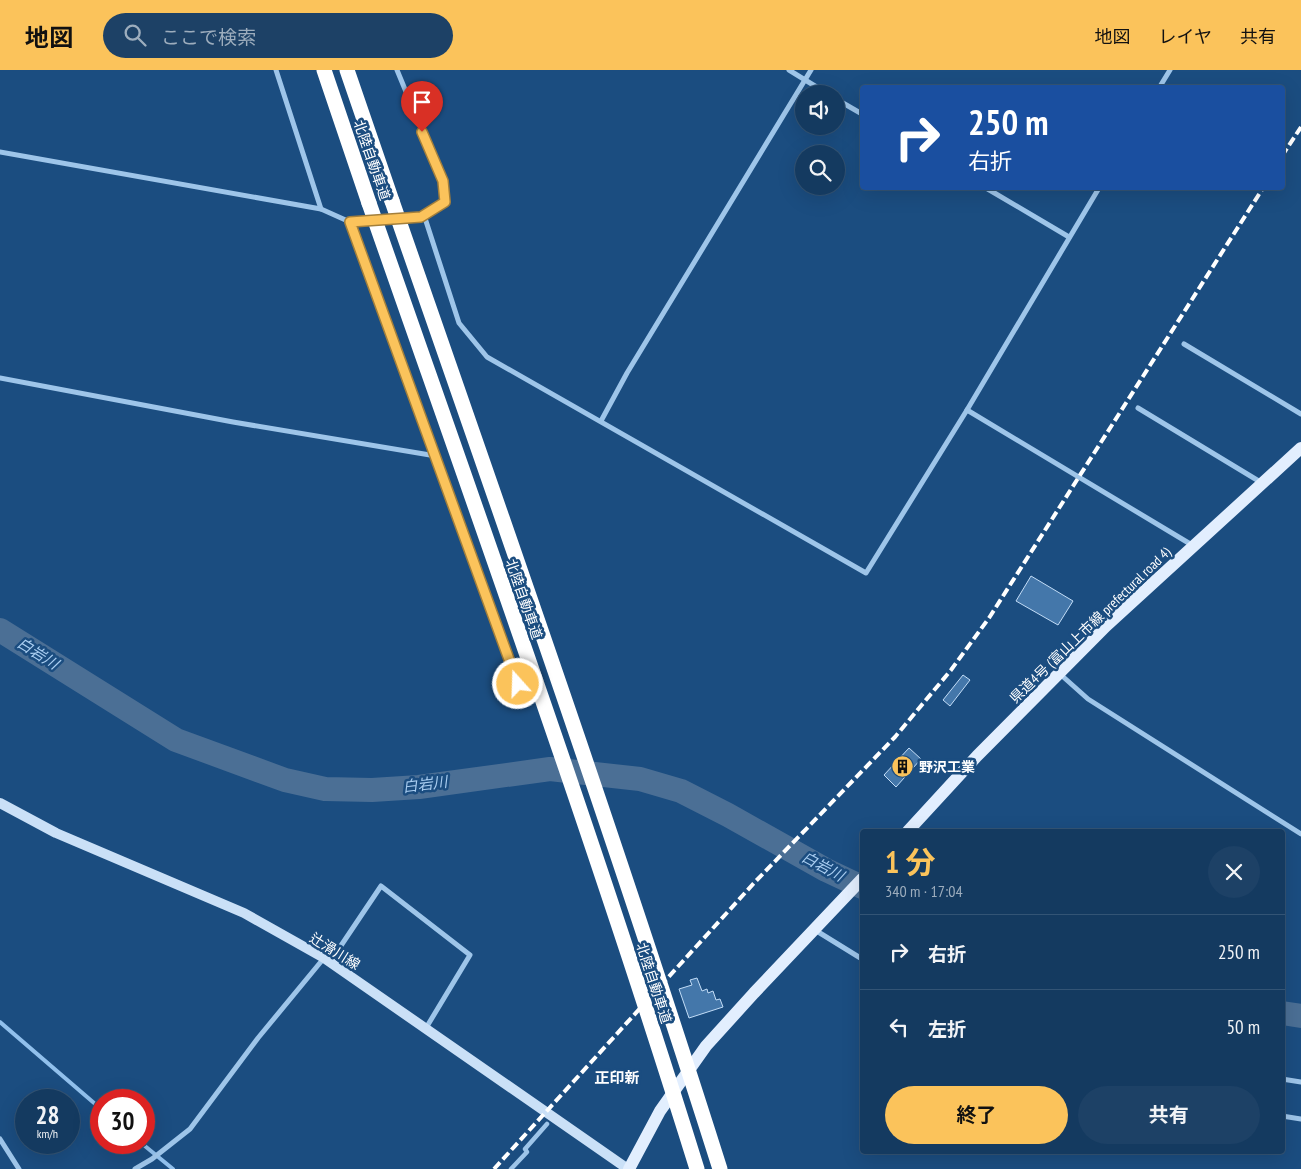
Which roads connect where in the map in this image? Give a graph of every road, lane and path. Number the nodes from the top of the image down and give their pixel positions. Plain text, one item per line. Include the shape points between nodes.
1 (276, 70) edge
2 (324, 70) edge
3 (347, 70) edge
4 (397, 70) edge
5 (790, 70) edge
6 (811, 70) edge
7 (1170, 70) edge
8 (805, 80) junction
9 (813, 85) edge
10 (1161, 85) edge
11 (845, 104) edge
12 (860, 113) edge
13 (0, 152) edge
14 (989, 190) edge
15 (1098, 190) edge
16 (321, 209) junction
17 (424, 215) junction
18 (350, 222) junction
19 (1070, 237) junction
20 (1184, 344) dead end
21 (0, 378) edge
22 (1138, 408) dead end
23 (967, 410) junction
24 (1301, 414) edge
25 (601, 422) junction
26 (1301, 448) edge
27 (436, 456) junction
28 (1262, 483) junction
29 (1194, 546) junction
30 (1059, 674) junction
31 (518, 684) dead end
32 (0, 804) edge
33 (910, 829) edge
34 (1301, 834) edge
35 (860, 881) edge
36 (815, 930) junction
37 (860, 957) edge
38 (327, 960) junction
39 (426, 1028) junction
40 (1285, 1079) edge
41 (1301, 1082) edge
42 (1285, 1116) edge
43 (1301, 1119) edge
44 (547, 1124) dead end
45 (0, 1139) edge
46 (19, 1169) edge
47 (135, 1169) edge
48 (511, 1169) edge
49 (629, 1169) edge
50 (697, 1169) edge
51 (720, 1169) edge

1 - 16 street
2 - 50 highway, 北陸自動車道, bridge via 553,734
3 - 51 highway, 北陸自動車道, bridge via 635,904
4 - 17 street via 443,181 445,202
5 - 8 street
6 - 8 street
7 - 10 street
8 - 9 street
8 - 25 street via 632,365
11 - 12 street
13 - 16 street
14 - 19 street
15 - 19 street
16 - 18 street
17 - 18 street
17 - 25 street via 459,323 487,357
18 - 27 street
19 - 23 street
20 - 24 street
21 - 27 street
22 - 28 street
23 - 25 street via 866,573
23 - 29 street
26 - 28 main road, 県道4号 (富山上市線 prefectural road 4)
27 - 31 street
28 - 29 main road, 県道4号 (富山上市線 prefectural road 4)
29 - 30 main road, 県道4号 (富山上市線 prefectural road 4)
30 - 33 main road, 県道4号 (富山上市線 prefectural road 4)
30 - 34 street via 1088,699
32 - 38 main road, 辻滑川線 via 56,833 244,913
35 - 36 main road
36 - 37 street
36 - 49 main road via 706,1046 660,1111
38 - 39 main road, 辻滑川線
38 - 39 street via 381,886 470,954
38 - 47 street via 258,1038 190,1129
39 - 49 main road, 辻滑川線
40 - 41 street
42 - 43 street
44 - 48 street
45 - 46 street

